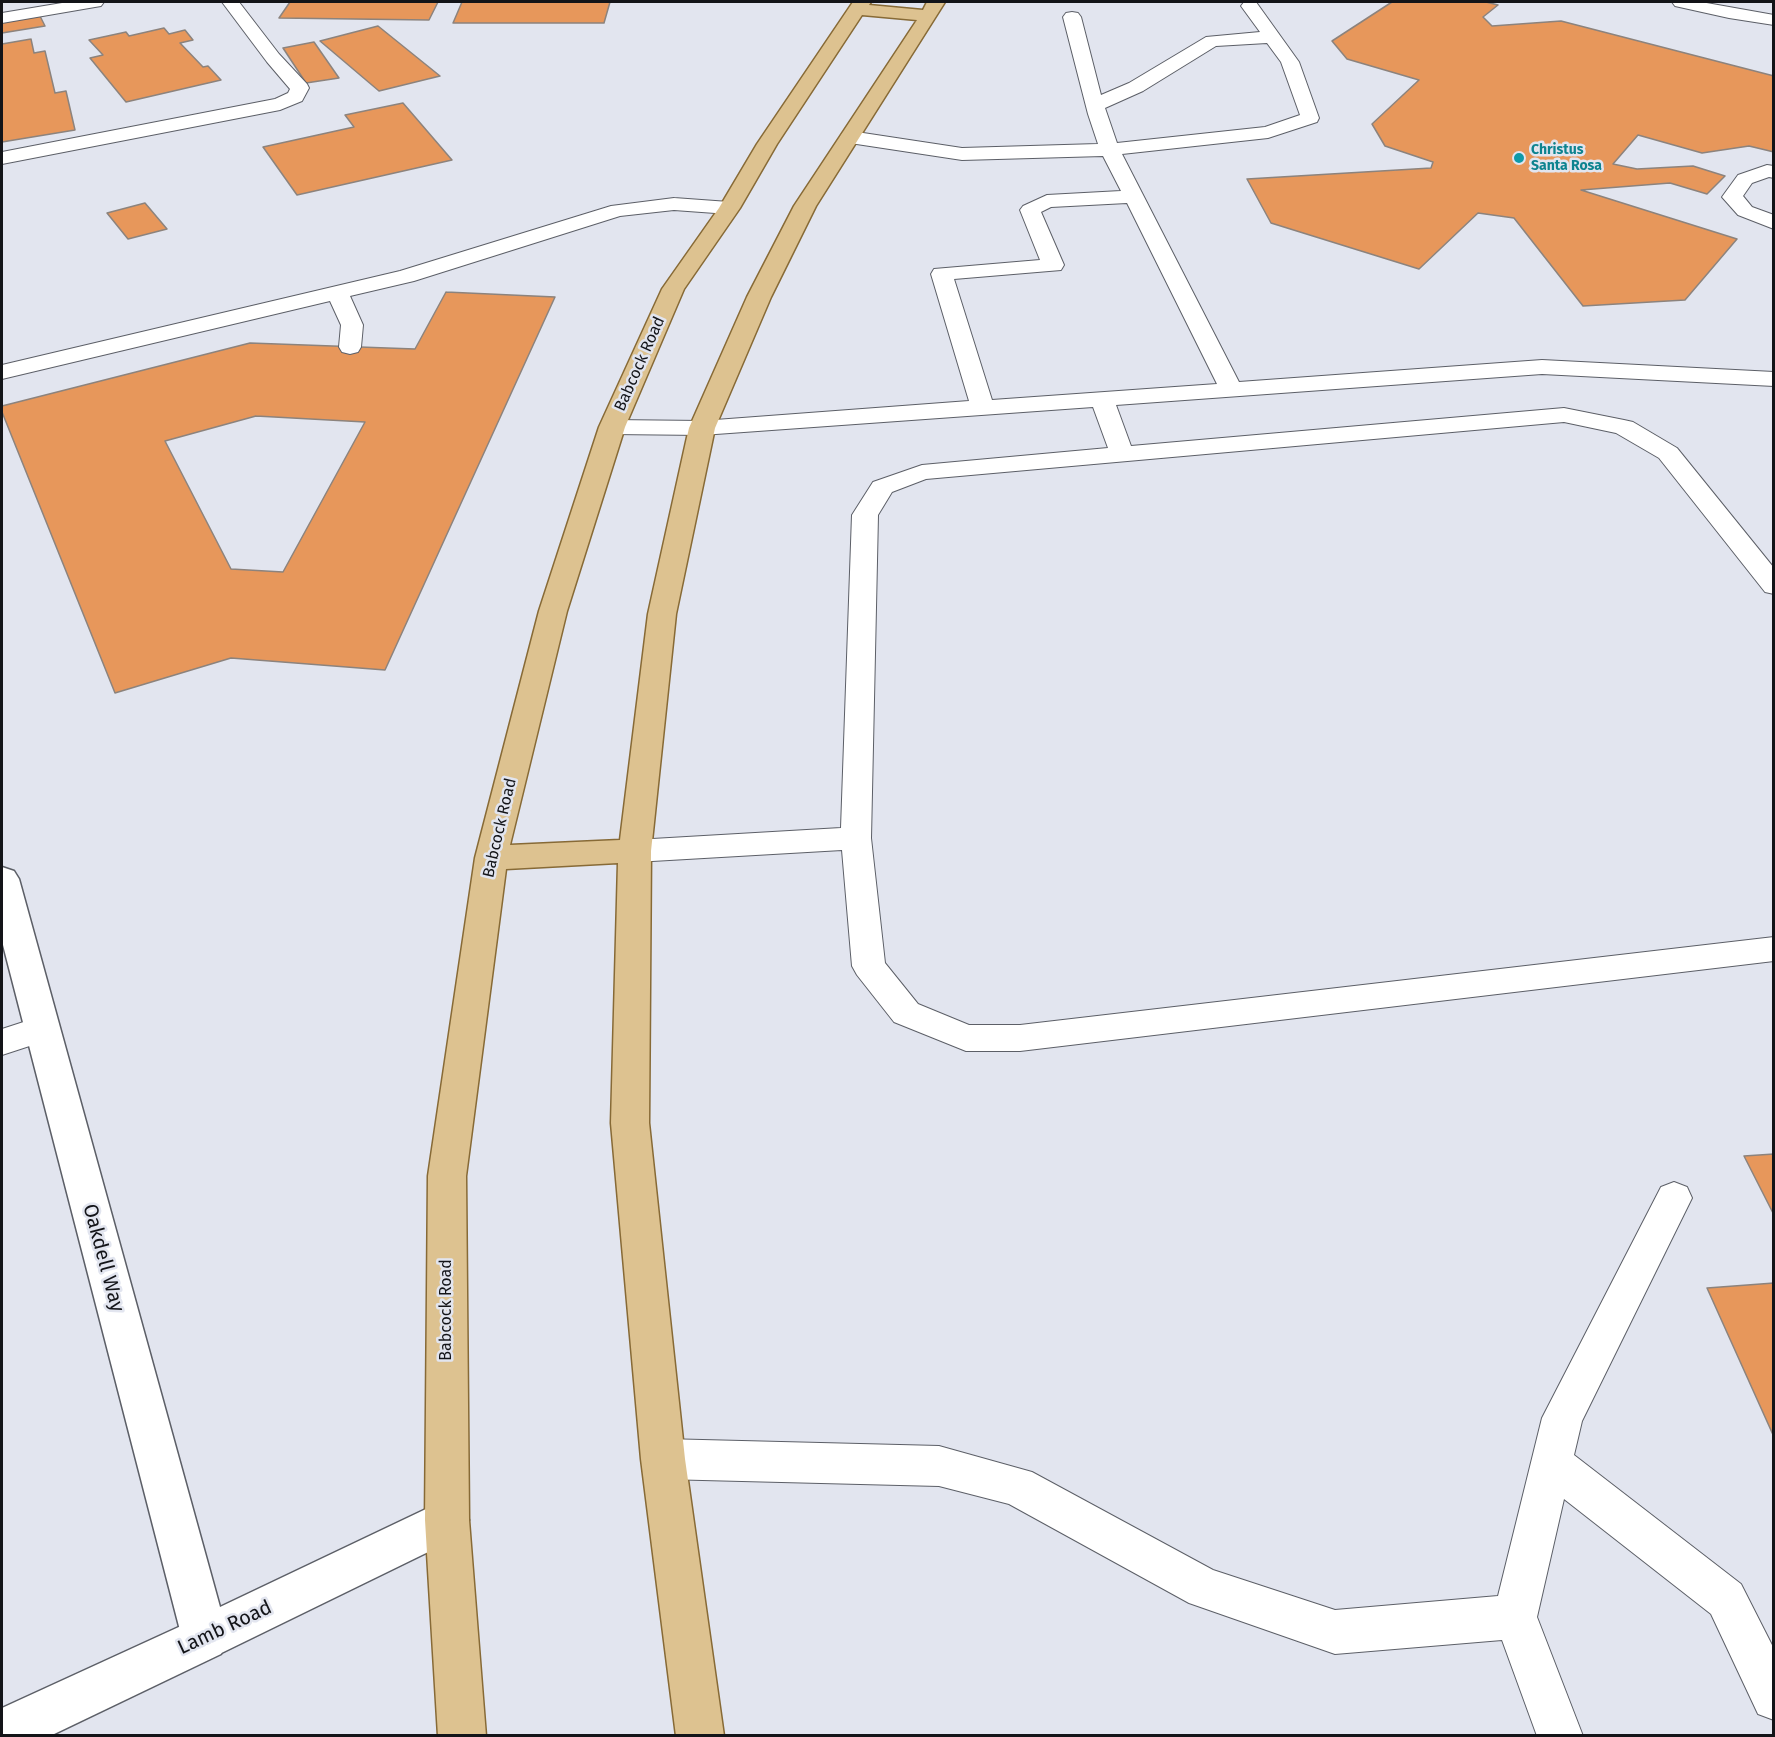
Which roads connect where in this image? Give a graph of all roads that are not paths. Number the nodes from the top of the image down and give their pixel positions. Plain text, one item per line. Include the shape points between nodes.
1 (95, 2) edge
2 (231, 2) edge
3 (1681, 2) edge
4 (860, 5) edge
5 (1250, 6) dead end
6 (932, 9) edge
7 (1072, 17) dead end
8 (2, 18) edge
9 (1773, 20) edge
10 (1272, 37) junction
11 (1095, 105) junction
12 (850, 137) junction
13 (1110, 150) junction
14 (2, 158) edge
15 (1773, 172) edge
16 (1133, 197) junction
17 (729, 208) junction
18 (1773, 223) edge
19 (337, 292) junction
20 (350, 346) dead end
21 (2, 372) edge
22 (1773, 379) edge
23 (1232, 389) junction
24 (1553, 391) junction
25 (1102, 399) junction
26 (983, 409) junction
27 (612, 427) junction
28 (702, 428) junction
29 (1122, 454) junction
30 (1773, 586) edge
31 (856, 838) junction
32 (635, 851) junction
33 (491, 858) junction
34 (2, 879) edge
35 (1773, 949) edge
36 (42, 1029) junction
37 (2, 1042) edge
38 (1674, 1198) dead end
39 (663, 1459) junction
40 (1551, 1463) junction
41 (447, 1521) junction
42 (1515, 1617) junction
43 (206, 1638) junction
44 (1773, 1698) edge
45 (2, 1733) edge
46 (462, 1736) edge
47 (700, 1736) edge
48 (1560, 1736) edge

1 - 8 lane
2 - 14 lane via 300,88 295,97 280,104
3 - 9 lane
4 - 6 main road
4 - 17 main road, Babcock Road
5 - 10 lane
6 - 12 main road
7 - 11 lane
10 - 11 lane via 1212,41 1136,87
10 - 13 lane via 1290,62 1310,118 1268,132
11 - 13 lane
12 - 13 lane via 962,154
12 - 28 main road via 806,206 764,286
13 - 16 lane
15 - 18 lane via 1744,180 1732,197 1745,212
16 - 23 lane
16 - 26 lane via 1047,201 1030,210 1053,265 942,274
17 - 19 lane via 674,204 618,210 406,276
17 - 27 main road, Babcock Road via 673,289
19 - 20 lane via 351,325
19 - 21 lane
22 - 24 lane
23 - 24 lane
23 - 25 lane
24 - 29 lane
24 - 30 lane via 1668,453
25 - 26 lane
25 - 29 lane
26 - 28 lane
27 - 28 lane
27 - 33 main road, Babcock Road via 553,611
28 - 32 main road via 662,614
29 - 31 lane via 922,472 882,487 865,515
31 - 32 lane
31 - 35 lane via 869,966 906,1013 966,1038 1020,1038
32 - 33 main road
32 - 39 main road via 630,1123
33 - 41 main road, Babcock Road via 447,1176
34 - 36 street, Oakdell Way
36 - 37 lane
36 - 43 street, Oakdell Way
38 - 40 lane via 1562,1418
39 - 42 lane via 939,1466 1017,1486 1204,1588 1335,1632
39 - 47 main road
40 - 42 lane
40 - 44 lane via 1726,1599
41 - 43 street, Lamb Road
41 - 46 main road, Babcock Road
42 - 48 lane
43 - 45 street, Lamb Road

